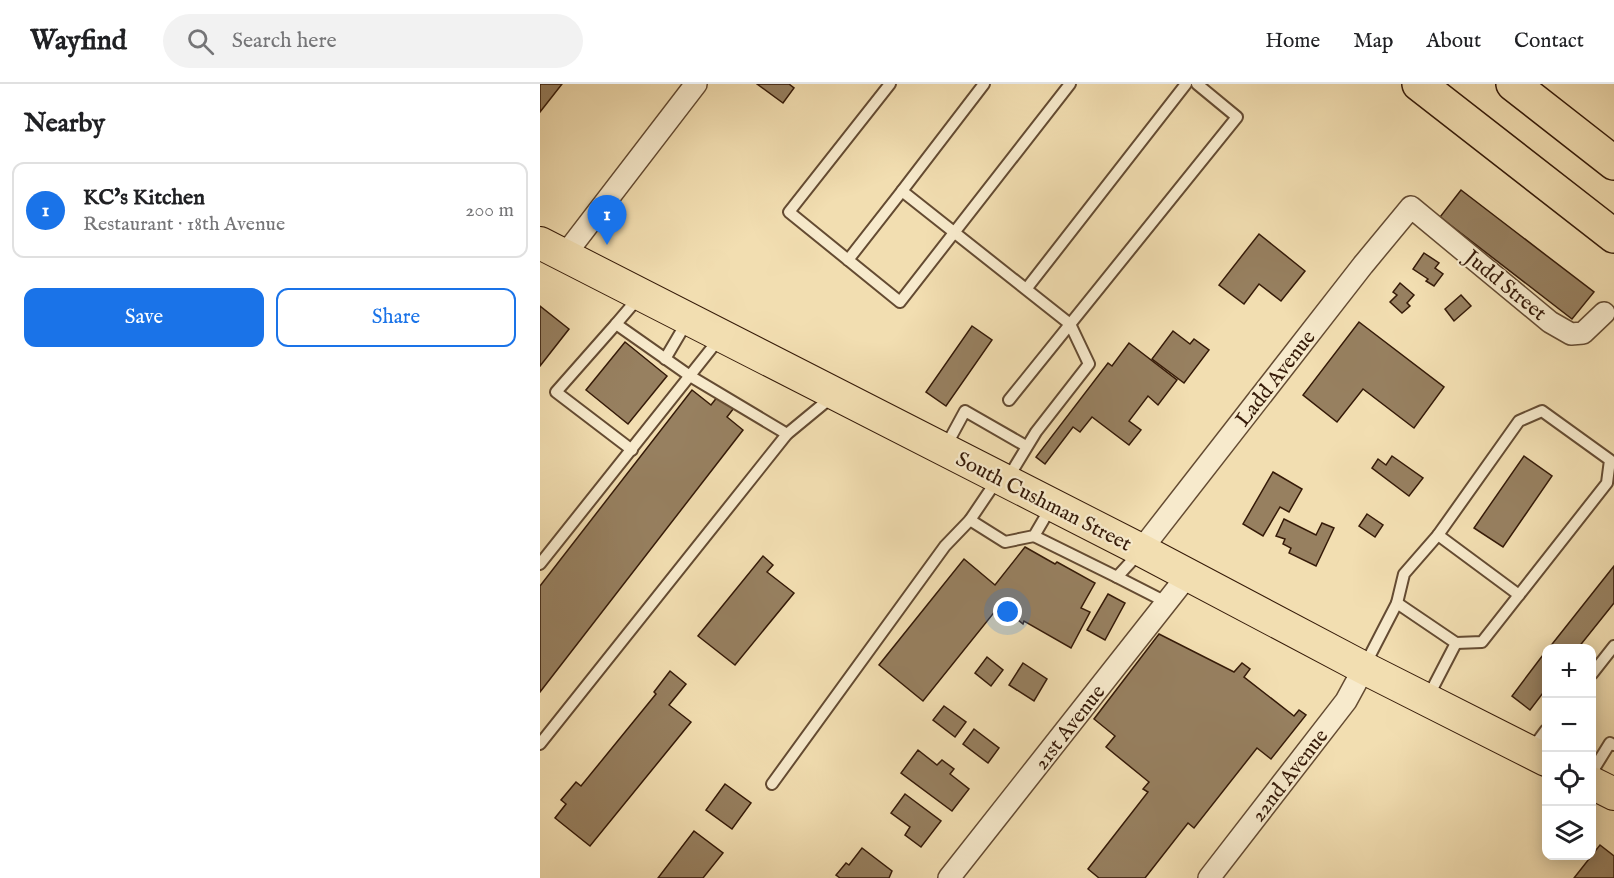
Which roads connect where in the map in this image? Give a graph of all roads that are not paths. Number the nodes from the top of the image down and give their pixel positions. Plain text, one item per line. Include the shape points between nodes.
1 (696, 84) edge
2 (890, 84) edge
3 (984, 84) edge
4 (1070, 84) edge
5 (1186, 84) edge
6 (1197, 84) edge
7 (1419, 84) edge
8 (1513, 84) edge
9 (1484, 135) junction
10 (1614, 145) edge
11 (1614, 163) edge
12 (902, 191) junction
13 (1411, 207) joint
14 (954, 233) junction
15 (1614, 236) edge
16 (552, 250) edge
17 (1614, 254) edge
18 (848, 260) junction
19 (1027, 288) junction
20 (641, 295) junction
21 (1604, 314) dead end
22 (688, 319) junction
23 (616, 324) junction
24 (1070, 324) junction
25 (722, 336) junction
26 (666, 359) junction
27 (690, 376) junction
28 (835, 394) junction
29 (1009, 400) dead end
30 (787, 434) junction
31 (1026, 446) junction
32 (632, 450) junction
33 (944, 450) junction
34 (1002, 479) junction
35 (1052, 505) junction
36 (970, 520) junction
37 (1438, 534) junction
38 (1034, 536) junction
39 (1142, 550) junction
40 (540, 564) edge
41 (1188, 575) junction
42 (1117, 577) junction
43 (1519, 595) junction
44 (1166, 602) junction
45 (1397, 603) junction
46 (1456, 644) junction
47 (1614, 646) edge
48 (1364, 668) junction
49 (1596, 669) edge
50 (1427, 700) junction
51 (540, 744) edge
52 (1614, 745) edge
53 (1541, 747) edge
54 (1596, 766) edge
55 (772, 784) dead end
56 (1596, 785) edge
57 (1614, 794) edge
58 (949, 878) edge
59 (1209, 878) edge

1 - 16 street
2 - 18 lane via 789,212
3 - 12 lane
4 - 14 lane
5 - 19 lane
6 - 24 lane via 1237,117
7 - 9 highway
8 - 10 highway
8 - 11 highway
9 - 15 highway
9 - 17 highway
12 - 14 lane
12 - 18 lane
13 - 21 street, Judd Street via 1550,322 1571,334 1583,333
13 - 39 street, Ladd Avenue
14 - 18 lane via 900,302
14 - 19 lane
16 - 20 main road, South Cushman Street
19 - 24 lane
20 - 22 main road, South Cushman Street
20 - 23 lane
22 - 25 main road, South Cushman Street
22 - 26 lane
23 - 26 lane
23 - 32 lane via 556,392
24 - 29 lane
24 - 31 lane via 1089,364
25 - 27 lane
25 - 28 main road, South Cushman Street
26 - 27 lane
27 - 30 lane
27 - 32 lane
28 - 30 lane
28 - 33 main road, South Cushman Street
30 - 51 lane
31 - 33 lane via 965,411
31 - 34 lane
32 - 40 lane
33 - 34 main road, South Cushman Street
34 - 35 main road, South Cushman Street
34 - 36 lane
35 - 38 lane
35 - 39 main road, South Cushman Street
36 - 38 lane via 1005,542
36 - 55 lane via 945,546
37 - 43 lane
37 - 43 lane via 1519,421 1542,411 1610,460 1608,483
37 - 45 lane via 1404,574
38 - 42 lane
39 - 41 main road, South Cushman Street
39 - 42 lane
41 - 44 street, 21st Avenue
41 - 48 main road, South Cushman Street
42 - 44 lane
43 - 46 lane via 1482,642
44 - 58 street, 21st Avenue
45 - 46 lane
45 - 48 lane
46 - 50 lane
47 - 49 lane
48 - 50 main road, South Cushman Street
48 - 59 street, 22nd Avenue via 1346,701
50 - 53 main road, South Cushman Street
52 - 54 lane via 1610,743
56 - 57 main road

